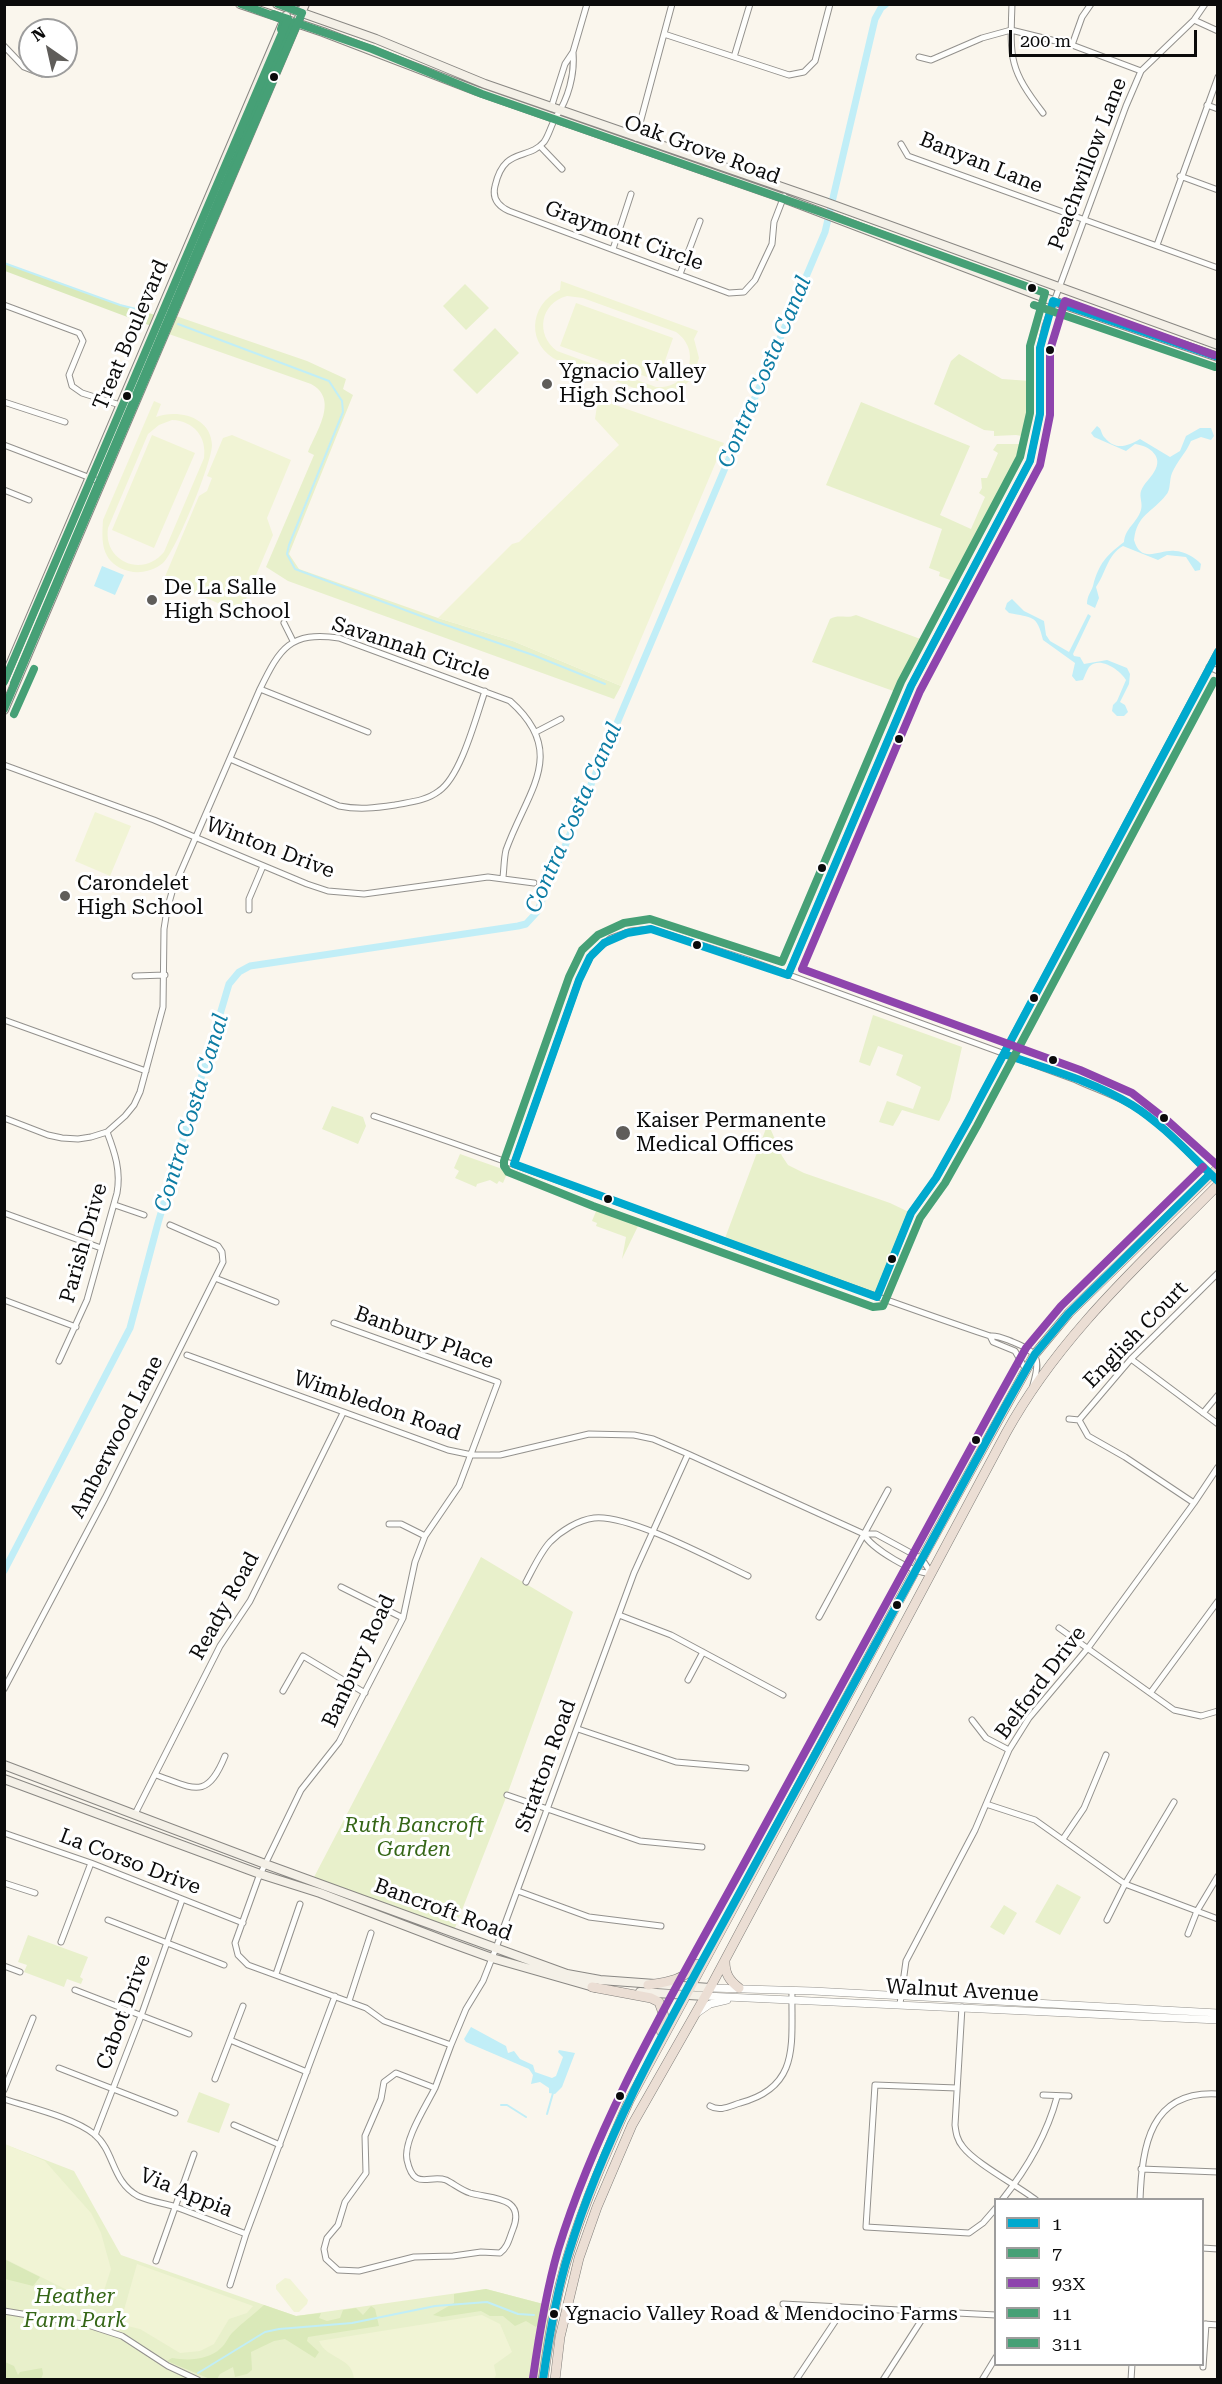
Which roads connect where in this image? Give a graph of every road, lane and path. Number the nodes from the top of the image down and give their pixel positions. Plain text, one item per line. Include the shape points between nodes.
1 (240, 4) edge
2 (277, 4) edge
3 (587, 4) edge
4 (672, 4) edge
5 (750, 4) edge
6 (830, 4) edge
7 (1012, 4) edge
8 (1091, 4) edge
9 (1205, 4) edge
10 (289, 7) edge
11 (304, 9) edge
12 (284, 20) junction
13 (1194, 20) junction
14 (297, 24) junction
15 (1011, 30) junction
16 (1218, 31) edge
17 (664, 34) junction
18 (1072, 45) junction
19 (4, 46) edge
20 (573, 52) junction
21 (734, 57) junction
22 (919, 57) dead end
23 (18, 61) edge
24 (1141, 71) junction
25 (1218, 77) edge
26 (1207, 105) junction
27 (550, 106) junction
28 (1218, 108) edge
29 (563, 110) junction
30 (1043, 113) dead end
31 (556, 117) junction
32 (635, 141) junction
33 (901, 144) dead end
34 (540, 146) junction
35 (562, 169) dead end
36 (1180, 176) junction
37 (1218, 190) edge
38 (631, 194) dead end
39 (785, 194) junction
40 (1085, 220) junction
41 (700, 221) dead end
42 (844, 221) junction
43 (881, 224) junction
44 (1157, 245) junction
45 (613, 249) junction
46 (1218, 268) edge
47 (680, 274) junction
48 (1058, 287) junction
49 (1053, 301) junction
50 (4, 305) edge
51 (1218, 345) edge
52 (1218, 357) edge
53 (4, 402) edge
54 (120, 405) junction
55 (65, 422) dead end
56 (4, 445) edge
57 (89, 477) junction
58 (101, 482) junction
59 (4, 490) edge
60 (29, 500) dead end
61 (284, 623) dead end
62 (293, 641) junction
63 (1218, 651) edge
64 (1209, 667) junction
65 (1218, 671) edge
66 (4, 679) edge
67 (260, 688) junction
68 (485, 691) junction
69 (4, 710) edge
70 (561, 719) dead end
71 (368, 732) dead end
72 (536, 732) junction
73 (230, 759) junction
74 (4, 765) edge
75 (195, 838) junction
76 (263, 866) junction
77 (503, 877) junction
78 (534, 883) dead end
79 (249, 910) dead end
80 (165, 975) junction
81 (788, 975) junction
82 (135, 976) dead end
83 (4, 1020) edge
84 (1005, 1054) junction
85 (146, 1071) junction
86 (374, 1116) dead end
87 (4, 1118) edge
88 (107, 1132) junction
89 (514, 1164) junction
90 (1216, 1177) edge
91 (115, 1205) junction
92 (4, 1214) edge
93 (144, 1215) dead end
94 (170, 1225) dead end
95 (101, 1248) junction
96 (1218, 1273) edge
97 (215, 1278) junction
98 (877, 1297) junction
99 (4, 1300) edge
100 (276, 1302) dead end
101 (334, 1323) dead end
102 (76, 1327) junction
103 (990, 1336) junction
104 (1035, 1354) junction
105 (187, 1355) dead end
106 (1131, 1359) junction
107 (58, 1361) dead end
108 (1026, 1370) junction
109 (1031, 1389) junction
110 (1218, 1395) edge
111 (343, 1413) junction
112 (1203, 1413) junction
113 (1069, 1419) dead end
114 (1078, 1420) junction
115 (1218, 1424) edge
116 (688, 1454) junction
117 (472, 1455) junction
118 (1218, 1467) edge
119 (888, 1490) dead end
120 (1194, 1503) junction
121 (389, 1524) dead end
122 (651, 1532) junction
123 (864, 1534) junction
124 (425, 1536) junction
125 (908, 1551) junction
126 (922, 1559) junction
127 (901, 1562) junction
128 (915, 1571) junction
129 (932, 1573) junction
130 (748, 1576) dead end
131 (526, 1582) dead end
132 (341, 1587) dead end
133 (1218, 1601) edge
134 (619, 1616) junction
135 (819, 1617) dead end
136 (403, 1618) junction
137 (1059, 1628) dead end
138 (1088, 1648) junction
139 (703, 1652) junction
140 (688, 1680) dead end
141 (4, 1689) edge
142 (283, 1691) dead end
143 (1151, 1692) junction
144 (365, 1693) junction
145 (783, 1695) dead end
146 (1218, 1711) edge
147 (972, 1720) dead end
148 (578, 1729) junction
149 (1009, 1749) junction
150 (1106, 1755) dead end
151 (225, 1756) dead end
152 (4, 1766) edge
153 (746, 1768) dead end
154 (156, 1775) junction
155 (4, 1779) edge
156 (507, 1795) dead end
157 (1173, 1802) dead end
158 (986, 1804) junction
159 (547, 1809) junction
160 (135, 1814) junction
161 (4, 1833) edge
162 (1063, 1839) junction
163 (702, 1847) dead end
164 (91, 1863) junction
165 (265, 1864) junction
166 (260, 1874) junction
167 (1218, 1875) edge
168 (4, 1883) edge
169 (1125, 1884) junction
170 (518, 1891) junction
171 (35, 1893) dead end
172 (182, 1900) junction
173 (300, 1904) dead end
174 (1197, 1911) junction
175 (1218, 1919) edge
176 (108, 1920) dead end
177 (1107, 1920) dead end
178 (243, 1923) junction
179 (661, 1926) dead end
180 (371, 1933) dead end
181 (1188, 1934) dead end
182 (718, 1936) junction
183 (61, 1942) dead end
184 (167, 1942) junction
185 (496, 1948) junction
186 (492, 1958) junction
187 (726, 1958) junction
188 (224, 1965) dead end
189 (4, 1966) edge
190 (21, 1972) dead end
191 (276, 1974) junction
192 (648, 1985) junction
193 (592, 1987) junction
194 (75, 1990) dead end
195 (687, 1991) junction
196 (792, 1991) junction
197 (707, 1992) junction
198 (737, 1993) junction
199 (335, 1996) junction
200 (962, 1999) junction
201 (792, 2000) junction
202 (900, 2000) junction
203 (349, 2001) junction
204 (243, 2006) dead end
205 (962, 2008) junction
206 (1218, 2013) edge
207 (695, 2014) junction
208 (141, 2016) junction
209 (33, 2018) dead end
210 (1218, 2020) edge
211 (189, 2034) dead end
212 (230, 2040) junction
213 (451, 2045) junction
214 (648, 2065) junction
215 (59, 2068) dead end
216 (307, 2072) junction
217 (215, 2079) dead end
218 (435, 2088) junction
219 (957, 2088) junction
220 (113, 2089) junction
221 (4, 2090) edge
222 (1218, 2094) edge
223 (1043, 2095) dead end
224 (1069, 2096) dead end
225 (1057, 2097) junction
226 (4, 2099) edge
227 (710, 2106) dead end
228 (175, 2113) dead end
229 (234, 2125) dead end
230 (95, 2135) junction
231 (280, 2145) junction
232 (194, 2154) dead end
233 (1141, 2169) junction
234 (1218, 2172) edge
235 (1014, 2184) junction
236 (1003, 2198) edge
237 (1035, 2198) edge
238 (1140, 2198) edge
239 (174, 2207) junction
240 (994, 2210) edge
241 (246, 2234) junction
242 (156, 2261) dead end
243 (230, 2285) dead end
244 (783, 2304) dead end
245 (844, 2308) junction
246 (4, 2311) edge
247 (926, 2313) junction
248 (994, 2315) edge
249 (1204, 2324) edge
250 (1218, 2325) edge
251 (549, 2336) junction
252 (994, 2360) edge
253 (555, 2378) edge
254 (198, 2379) edge
255 (543, 2379) edge
256 (796, 2379) edge
257 (883, 2379) edge
258 (982, 2379) edge

1 - 12 main road, Oak Grove Road
2 - 10 main road, Oak Grove Road
3 - 20 street
4 - 17 street
5 - 21 street
6 - 21 street via 815,61 804,72 789,75
7 - 15 street
8 - 18 street
9 - 13 street, Peachwillow Lane
10 - 11 main road, Oak Grove Road
10 - 12 main road, Treat Boulevard
11 - 14 main road, Treat Boulevard
11 - 27 main road, Oak Grove Road via 485,84
12 - 14 main road, Oak Grove Road
12 - 54 main road, Treat Boulevard
13 - 16 street
13 - 24 street, Peachwillow Lane
14 - 31 main road, Oak Grove Road
14 - 58 main road, Treat Boulevard
15 - 18 street
15 - 22 street via 931,60
15 - 30 street via 1011,59 1022,85
17 - 21 street
17 - 32 street
18 - 24 street
19 - 23 street
20 - 27 street
20 - 29 street via 575,69
24 - 40 street, Peachwillow Lane
25 - 26 street
26 - 28 street
26 - 36 street
27 - 29 main road, Oak Grove Road
27 - 31 street
29 - 31 street
29 - 32 main road, Oak Grove Road
31 - 32 main road, Oak Grove Road
31 - 34 street
32 - 39 main road, Oak Grove Road
33 - 40 street, Banyan Lane via 908,156
34 - 35 street
34 - 45 street, Graymont Circle via 514,156 501,169 494,190 498,204
36 - 37 street
36 - 44 street
38 - 45 street
39 - 42 main road, Oak Grove Road
39 - 43 main road, Oak Grove Road via 825,202
39 - 47 street, Graymont Circle via 774,222 772,244 750,288 729,293
40 - 44 street, Banyan Lane
40 - 48 street, Peachwillow Lane
41 - 47 street
42 - 43 main road via 873,227
42 - 49 main road, Oak Grove Road
43 - 48 main road, Oak Grove Road
44 - 46 street, Banyan Lane
45 - 47 street, Graymont Circle
48 - 49 street, Peachwillow Lane
48 - 51 main road, Oak Grove Road
49 - 52 main road, Oak Grove Road
49 - 81 street, Peachwillow Lane via 1040,348 1040,414 1030,460 911,686
50 - 54 street via 79,333 83,341 69,375 72,386
53 - 55 street
54 - 57 main road, Treat Boulevard
56 - 57 street
57 - 58 street
57 - 66 main road, Treat Boulevard
58 - 69 main road, Treat Boulevard
59 - 60 street
61 - 62 street
62 - 67 street via 276,656
62 - 68 street, Savannah Circle via 320,636 339,638
63 - 64 street
64 - 65 street
64 - 84 street
67 - 71 street
67 - 73 street
68 - 72 street, Savannah Circle via 510,700
68 - 73 street via 455,773 439,791 421,801 364,810 339,806
70 - 72 street
72 - 77 street, Savannah Circle via 541,752 539,773 506,852
73 - 75 street
74 - 75 street, Winton Drive
75 - 76 street, Winton Drive
75 - 80 street via 167,910
76 - 77 street, Winton Drive via 307,884 349,894
76 - 79 street via 249,899
77 - 78 street, Winton Drive
80 - 82 street
80 - 85 street via 162,1017
81 - 84 street
81 - 89 street via 651,929 611,938 592,954 579,980
83 - 85 street
84 - 90 street via 1128,1103
84 - 98 street via 953,1148 911,1213
85 - 88 street via 134,1105
86 - 89 street
87 - 88 street via 62,1138
88 - 91 street, Parish Drive via 118,1165
89 - 98 street
90 - 104 highway via 1069,1313
90 - 109 highway via 1066,1341
91 - 93 street
91 - 95 street, Parish Drive
92 - 95 street
94 - 97 street, Amberwood Lane via 220,1248 223,1262
95 - 102 street, Parish Drive
96 - 106 street, English Court
97 - 100 street
97 - 141 street, Amberwood Lane
98 - 103 street
99 - 102 street
101 - 117 street, Banbury Place via 498,1382
102 - 107 street, Parish Drive
103 - 104 street via 996,1335
103 - 108 street via 993,1342 1015,1351
104 - 108 highway
104 - 109 street via 1036,1373
105 - 111 street, Wimbledon Road
106 - 112 street
106 - 114 street, English Court
108 - 126 highway
109 - 129 highway
110 - 112 street
111 - 117 street, Wimbledon Road
111 - 154 street, Ready Road via 250,1601 220,1646
112 - 115 street
113 - 114 street
114 - 120 street via 1088,1436
116 - 117 street, Wimbledon Road via 653,1439 614,1433 589,1434 500,1455
116 - 122 street, Stratton Road
116 - 123 street, Wimbledon Road
117 - 124 street, Banbury Road via 459,1486
118 - 120 street, Belford Drive
119 - 123 street
120 - 138 street, Belford Drive
121 - 124 street via 401,1524
122 - 130 street
122 - 131 street via 614,1519 593,1518 576,1524 550,1542
122 - 134 street, Stratton Road
123 - 125 street, Wimbledon Road via 876,1534
123 - 127 street, Wimbledon Road via 870,1544
123 - 135 street
124 - 136 street, Banbury Road
125 - 126 street, Wimbledon Road
125 - 127 street via 908,1559
126 - 128 highway
126 - 129 street, Wimbledon Road
127 - 128 street, Wimbledon Road
128 - 129 street, Wimbledon Road
128 - 182 highway
129 - 187 highway
132 - 136 street
133 - 143 street
134 - 139 street via 671,1635
134 - 148 street, Stratton Road
136 - 144 street, Banbury Road
137 - 138 street
138 - 143 street
138 - 149 street, Belford Drive via 1029,1718
139 - 140 street
139 - 145 street
142 - 144 street via 303,1656
143 - 146 street via 1174,1710 1201,1716
144 - 165 street, Banbury Road via 339,1742 301,1790
147 - 149 street via 986,1738
148 - 153 street via 676,1762
148 - 159 street, Stratton Road
149 - 158 street, Belford Drive
150 - 162 street via 1084,1808
151 - 154 street via 210,1784 198,1788
152 - 160 main road, Bancroft Road
154 - 160 street, Ready Road
155 - 166 main road, Bancroft Road
156 - 159 street
157 - 169 street
158 - 162 street via 1035,1820
158 - 202 street, Belford Drive via 906,1961
159 - 163 street via 640,1841
159 - 170 street, Stratton Road
160 - 165 main road, Bancroft Road
161 - 164 street, La Corso Drive
162 - 169 street
164 - 172 street, La Corso Drive
164 - 183 street
165 - 166 street, Banbury Road
165 - 185 main road, Bancroft Road
166 - 178 street, Banbury Road
166 - 186 main road, Bancroft Road
167 - 174 street
168 - 171 street
169 - 174 street
169 - 177 street
170 - 179 street via 589,1917
170 - 185 street, Stratton Road
172 - 178 street, La Corso Drive
172 - 184 street, Cabot Drive
173 - 191 street
174 - 175 street
174 - 181 street
176 - 184 street
178 - 191 street, Banbury Road via 235,1943 238,1955 248,1965
180 - 203 street
182 - 192 highway via 688,1974
182 - 195 highway
184 - 188 street
184 - 208 street, Cabot Drive
185 - 186 street, Stratton Road
185 - 192 main road, Bancroft Road via 567,1974
186 - 193 main road, Bancroft Road
186 - 213 street, Stratton Road
187 - 197 highway
187 - 198 highway via 725,1969
189 - 190 street
191 - 199 street, Banbury Road
192 - 195 main road, Bancroft Road
193 - 195 main road, Bancroft Road
193 - 214 highway via 659,2002 664,2023
194 - 208 street
195 - 197 main road, Bancroft Road
195 - 214 highway
196 - 198 street, Walnut Avenue
196 - 201 street
196 - 202 street, Walnut Avenue
197 - 198 street, Walnut Avenue
197 - 207 highway
198 - 201 street, Walnut Avenue
198 - 207 street
199 - 203 street, Banbury Road
199 - 216 street, Via Appia
200 - 202 street, Walnut Avenue
200 - 205 street
200 - 206 street, Walnut Avenue
201 - 202 street, Walnut Avenue
201 - 227 street via 790,2058 785,2074 761,2098 720,2109
202 - 205 street, Walnut Avenue
203 - 213 street via 384,2021
204 - 212 street
205 - 210 street, Walnut Avenue
205 - 219 street
207 - 253 highway via 632,2125 597,2207 579,2258 560,2337
208 - 211 street
208 - 220 street, Cabot Drive
209 - 221 street
212 - 216 street
212 - 217 street
213 - 218 street, Stratton Road
214 - 251 highway via 595,2178 559,2285
215 - 220 street
216 - 231 street, Via Appia
218 - 218 street, Stratton Road via 400,2073 384,2082 365,2136 366,2174 345,2202 338,2225 325,2244 324,2254 333,2267 359,2271 414,2257 498,2254 506,2248 516,2221 510,2204 464,2191 446,2180 422,2180 410,2168 407,2145
219 - 235 street via 955,2125 963,2147
219 - 240 street via 875,2085 866,2227 969,2233
220 - 228 street
220 - 230 street, Cabot Drive
222 - 233 street via 1189,2095 1172,2104 1159,2117 1148,2139
223 - 225 street
224 - 225 street
225 - 235 street via 1044,2132
226 - 230 street via 75,2123
229 - 231 street
230 - 239 street, Via Appia via 107,2150 124,2186 139,2196
231 - 241 street, Via Appia
232 - 239 street
233 - 234 street
233 - 238 street
235 - 236 street
235 - 237 street
239 - 241 street, Via Appia
239 - 242 street
241 - 243 street
244 - 245 street
245 - 247 street
245 - 256 street
246 - 254 street via 88,2325 122,2336 168,2366
247 - 248 street
247 - 257 street
249 - 250 street
251 - 253 highway via 552,2344 548,2372
251 - 255 highway
252 - 258 street

